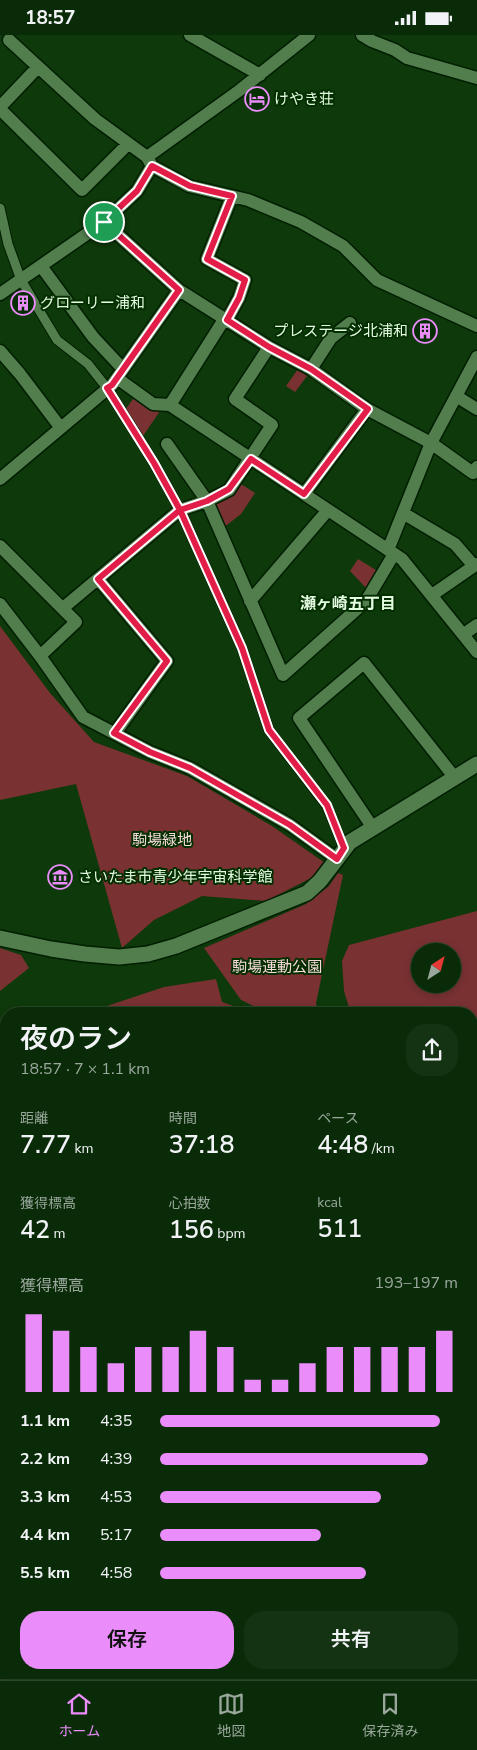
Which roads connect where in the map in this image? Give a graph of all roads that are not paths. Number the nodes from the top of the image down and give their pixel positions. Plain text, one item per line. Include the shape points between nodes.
1 (190, 35) edge
2 (309, 35) edge
3 (362, 35) edge
4 (9, 40) dead end
5 (38, 67) junction
6 (260, 75) junction
7 (477, 78) edge
8 (0, 108) edge
9 (128, 144) junction
10 (149, 162) junction
11 (232, 196) junction
12 (0, 208) edge
13 (104, 222) junction
14 (41, 266) junction
15 (21, 280) junction
16 (179, 290) junction
17 (0, 294) edge
18 (226, 319) junction
19 (350, 323) dead end
20 (477, 326) edge
21 (269, 347) junction
22 (0, 351) edge
23 (477, 357) edge
24 (311, 369) junction
25 (120, 373) junction
26 (107, 388) junction
27 (456, 396) junction
28 (170, 405) junction
29 (368, 409) junction
30 (477, 409) edge
31 (60, 427) junction
32 (431, 443) junction
33 (167, 444) dead end
34 (251, 459) junction
35 (477, 467) edge
36 (2, 474) edge
37 (304, 494) junction
38 (207, 501) junction
39 (180, 510) junction
40 (328, 510) junction
41 (403, 513) junction
42 (0, 546) edge
43 (391, 552) junction
44 (475, 565) edge
45 (98, 579) junction
46 (432, 595) junction
47 (250, 601) junction
48 (0, 604) edge
49 (63, 608) junction
50 (477, 625) edge
51 (464, 634) junction
52 (477, 652) edge
53 (40, 656) junction
54 (114, 733) junction
55 (477, 764) edge
56 (455, 778) junction
57 (373, 828) junction
58 (340, 853) junction
59 (0, 938) edge

1 - 6 street
2 - 6 street
3 - 7 street via 407,58
4 - 5 street
5 - 8 street
5 - 9 street
6 - 10 street
8 - 9 street via 82,190
9 - 10 street
10 - 11 street via 190,186
10 - 13 street via 137,191
11 - 18 street via 207,259 245,280
11 - 20 street via 301,222 343,246 377,280
12 - 15 street
13 - 14 street
13 - 16 street
14 - 15 street
14 - 25 street
15 - 17 street
15 - 26 street via 57,340 88,364
16 - 18 street
16 - 25 street
18 - 21 street
18 - 28 street
19 - 24 street via 331,338
21 - 24 street
21 - 34 street via 235,399 272,425
22 - 31 street
23 - 27 street
24 - 29 street
25 - 26 street
25 - 28 street via 153,404
26 - 31 street
26 - 39 street
27 - 30 street
27 - 32 street
28 - 34 street
29 - 32 street
29 - 37 street
31 - 36 street
32 - 35 street via 473,473
32 - 41 street
33 - 38 street
34 - 37 street
34 - 38 street via 229,489
37 - 40 street
38 - 39 street
38 - 47 street
39 - 45 street
39 - 58 street via 242,648 269,730 327,805
40 - 43 street
40 - 47 street
41 - 43 street
41 - 44 street via 455,544
42 - 49 street
43 - 46 street via 402,559
43 - 47 street via 366,601 283,675
44 - 46 street
45 - 49 street
45 - 54 street via 167,661
46 - 51 street
48 - 53 street
49 - 53 street via 76,621
50 - 51 street
51 - 52 street
53 - 54 street via 83,717
54 - 58 street via 190,768
55 - 56 street
56 - 57 street
56 - 57 street via 364,663 299,718
57 - 58 street
58 - 59 street via 307,893 176,946 148,954 119,957 85,954

